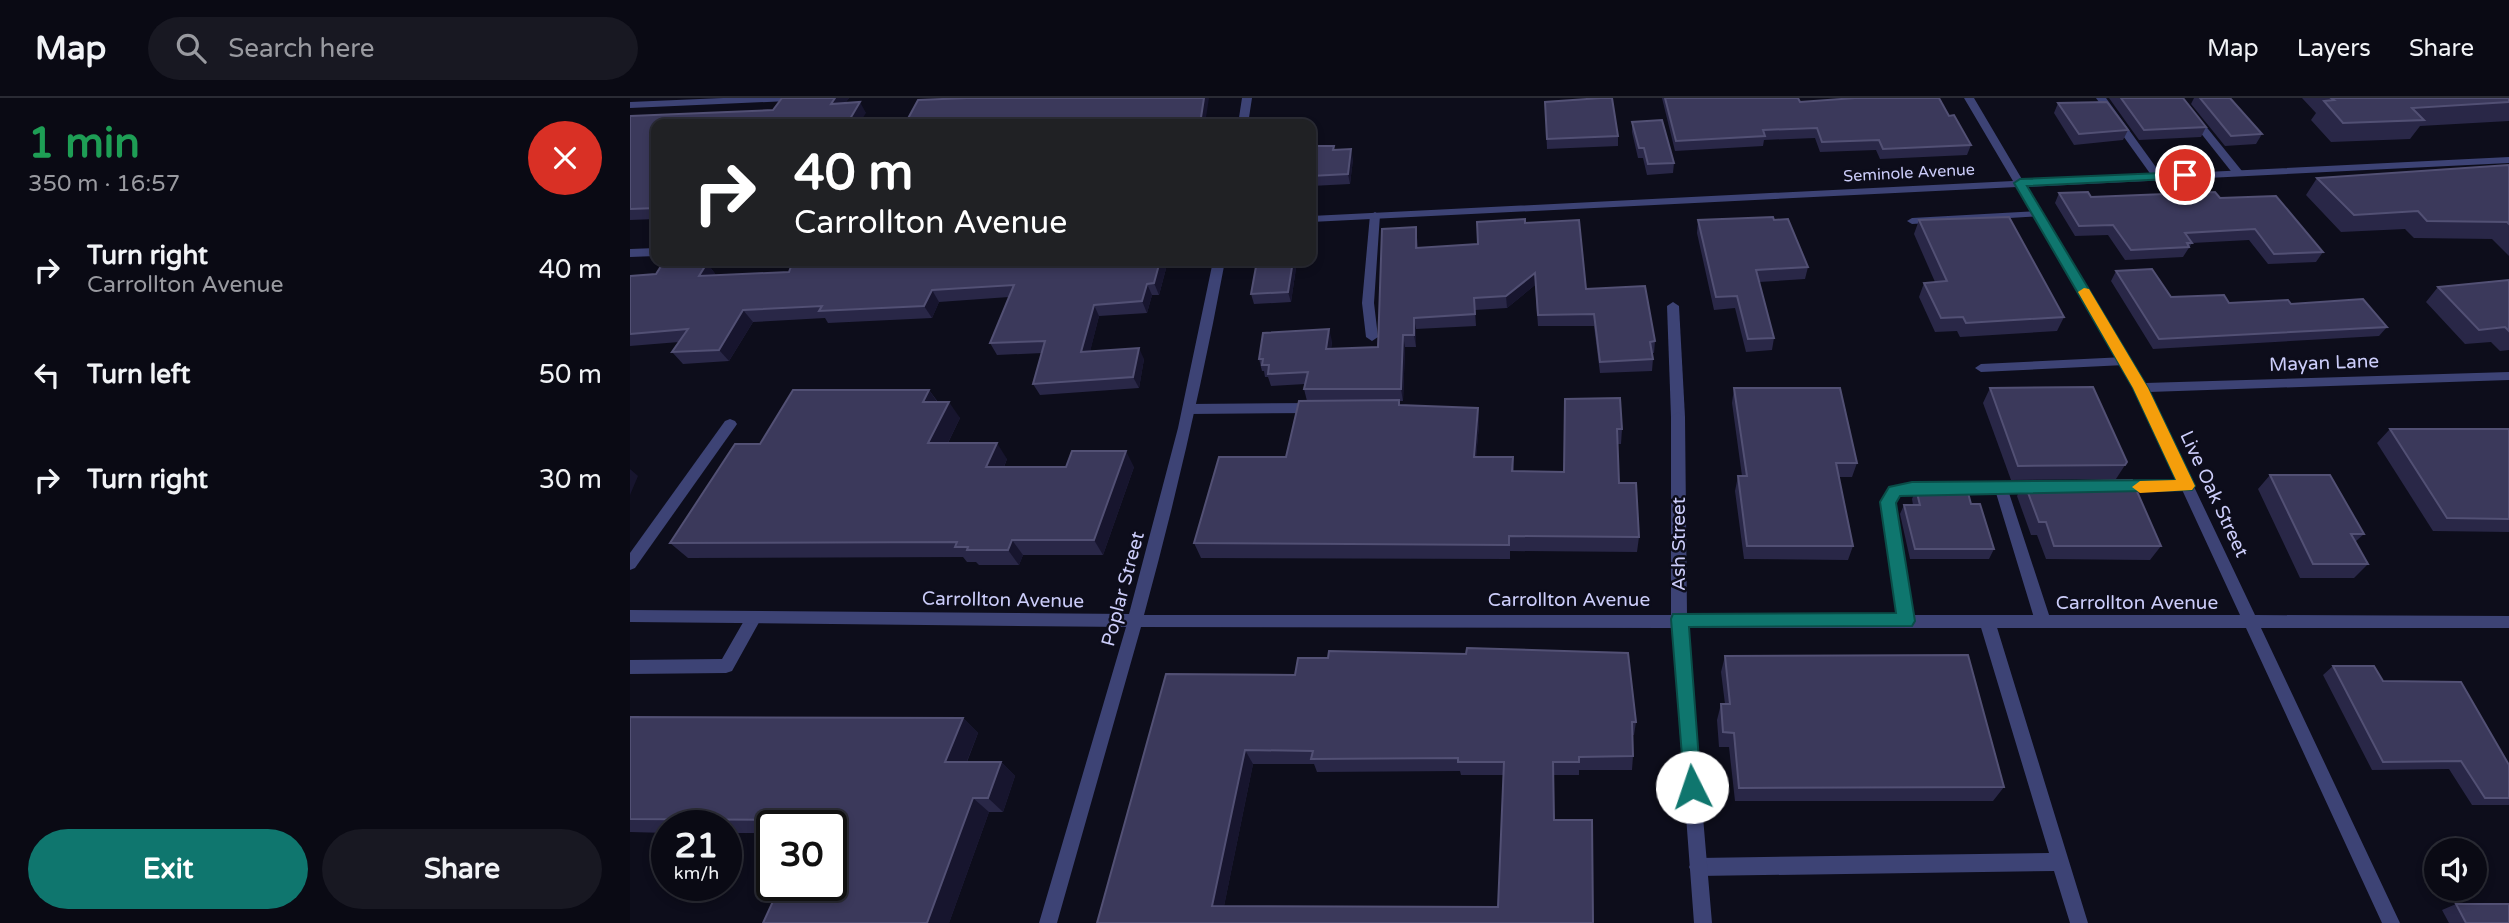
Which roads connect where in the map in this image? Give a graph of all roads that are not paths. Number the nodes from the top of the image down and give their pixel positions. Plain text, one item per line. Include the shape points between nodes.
1 (789, 98) edge
2 (1247, 98) edge
3 (1969, 98) edge
4 (2101, 98) edge
5 (2179, 98) edge
6 (630, 105) edge
7 (1244, 119) edge
8 (2509, 160) edge
9 (2238, 173) junction
10 (2158, 177) junction
11 (2020, 183) junction
12 (2038, 214) junction
13 (1375, 215) junction
14 (1316, 219) edge
15 (1912, 221) dead end
16 (651, 252) edge
17 (630, 253) edge
18 (1218, 266) edge
19 (1673, 306) dead end
20 (1372, 337) dead end
21 (2125, 361) junction
22 (1981, 368) dead end
23 (2509, 376) edge
24 (2141, 388) junction
25 (1327, 408) edge
26 (1189, 409) junction
27 (730, 424) dead end
28 (2187, 486) junction
29 (2054, 487) edge
30 (2107, 487) edge
31 (2001, 488) junction
32 (630, 564) edge
33 (630, 616) edge
34 (754, 617) junction
35 (1679, 619) junction
36 (1136, 621) junction
37 (1906, 621) junction
38 (1987, 621) junction
39 (2043, 621) junction
40 (2509, 622) edge
41 (2250, 623) junction
42 (630, 667) edge
43 (2061, 863) junction
44 (1698, 867) junction
45 (1048, 923) edge
46 (1703, 923) edge
47 (2079, 923) edge
48 (2391, 923) edge

1 - 6 street
2 - 7 street
3 - 11 street, Live Oak Street
4 - 10 street
5 - 9 street
8 - 9 street, Seminole Avenue
9 - 10 street, Seminole Avenue
10 - 11 street, Seminole Avenue
11 - 12 street, Live Oak Street
11 - 13 street, Seminole Avenue
12 - 15 street
12 - 21 street, Live Oak Street
13 - 14 street, Seminole Avenue
13 - 20 street via 1368,303
16 - 17 street
18 - 26 street, Poplar Street
19 - 35 street, Ash Street
21 - 22 street
21 - 24 street, Live Oak Street
23 - 24 street, Mayan Lane
24 - 28 street, Live Oak Street
25 - 26 street
26 - 36 street, Poplar Street
27 - 32 street
28 - 30 street
28 - 41 street, Live Oak Street
29 - 31 street
31 - 37 street via 1895,491 1888,502
31 - 39 street
33 - 34 street, Carrollton Avenue
34 - 36 street, Carrollton Avenue
34 - 42 street via 726,666
35 - 36 street, Carrollton Avenue
35 - 37 street, Carrollton Avenue
35 - 44 street, Ash Street
36 - 45 street, Poplar Street
37 - 38 street, Carrollton Avenue
38 - 39 street, Carrollton Avenue
38 - 43 street
39 - 41 street, Carrollton Avenue
40 - 41 street, Carrollton Avenue
41 - 48 street, Live Oak Street
43 - 44 street
43 - 47 street
44 - 46 street, Ash Street

